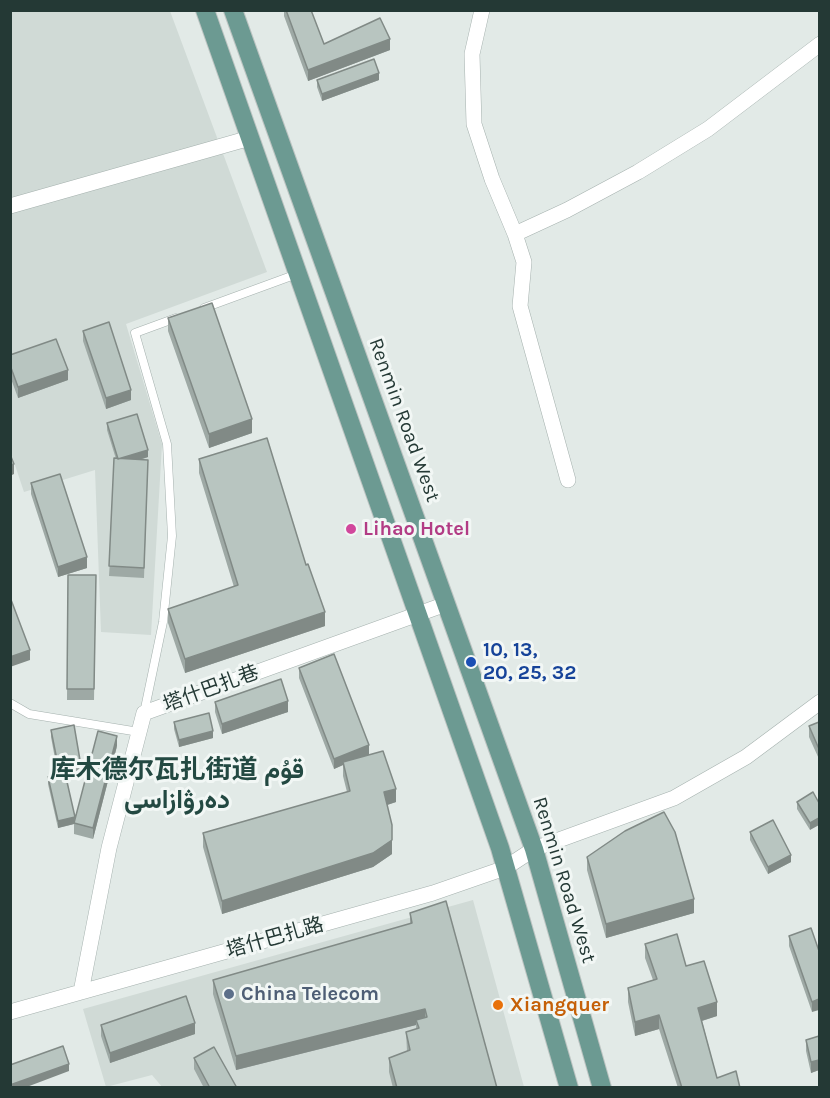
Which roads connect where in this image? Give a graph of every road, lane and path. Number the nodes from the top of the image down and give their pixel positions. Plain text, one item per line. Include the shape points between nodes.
1 (205, 10) edge
2 (233, 10) edge
3 (482, 10) edge
4 (819, 44) edge
5 (250, 138) junction
6 (10, 206) edge
7 (515, 234) junction
8 (298, 274) junction
9 (201, 309) edge
10 (190, 313) edge
11 (568, 480) dead end
12 (446, 604) junction
13 (417, 614) junction
14 (819, 702) edge
15 (10, 703) edge
16 (144, 713) junction
17 (139, 732) junction
18 (534, 849) junction
19 (505, 868) junction
20 (81, 992) junction
21 (10, 1012) edge
22 (569, 1088) edge
23 (602, 1088) edge

1 - 5 main road
2 - 12 main road, Renmin Road West
3 - 7 street via 472,54 474,124
4 - 7 street via 708,129 638,172
5 - 6 street
5 - 8 main road
7 - 11 street via 524,262 520,306
8 - 9 lane
8 - 13 main road
10 - 16 lane via 135,333 167,444 172,536 163,622
12 - 13 street, 塔什巴扎巷
12 - 18 main road, Renmin Road West
13 - 16 street, 塔什巴扎巷
13 - 19 main road
14 - 18 street, 塔什巴扎路 via 746,757 674,798
15 - 17 lane via 29,714
16 - 17 street, 塔什巴扎巷
17 - 20 street, 塔什巴扎巷 via 109,848
18 - 19 street, 塔什巴扎路
18 - 23 main road, Renmin Road West
19 - 20 street, 塔什巴扎路 via 433,893
19 - 22 main road
20 - 21 street, 塔什巴扎路

